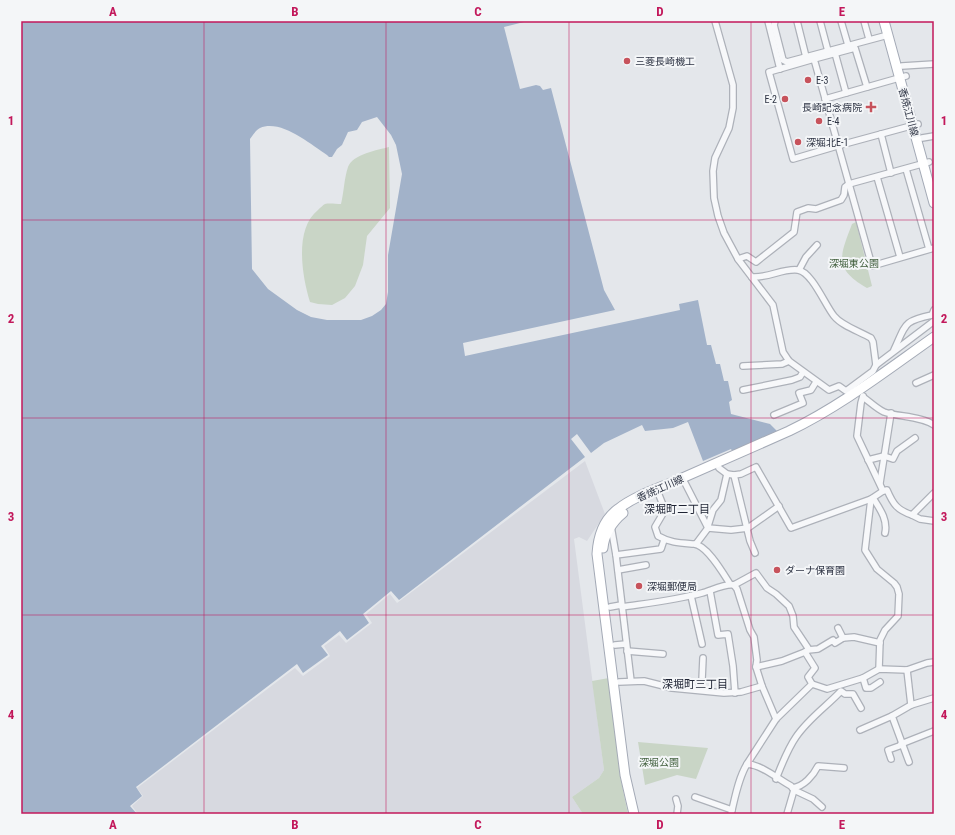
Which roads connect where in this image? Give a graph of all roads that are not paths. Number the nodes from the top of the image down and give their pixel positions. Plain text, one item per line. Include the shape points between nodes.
1 (715, 21) edge
2 (768, 21) edge
3 (775, 21) edge
4 (796, 21) edge
5 (820, 21) edge
6 (841, 21) edge
7 (864, 21) edge
8 (884, 21) edge
9 (890, 21) edge
10 (888, 35) junction
11 (869, 40) junction
12 (848, 45) junction
13 (828, 51) junction
14 (835, 53) junction
15 (806, 57) junction
16 (814, 60) junction
17 (934, 64) edge
18 (902, 66) junction
19 (780, 69) junction
20 (903, 77) junction
21 (867, 87) junction
22 (846, 93) junction
23 (825, 99) junction
24 (915, 125) junction
25 (881, 134) junction
26 (934, 136) edge
27 (922, 138) junction
28 (837, 146) junction
29 (926, 163) junction
30 (906, 169) junction
31 (891, 173) junction
32 (877, 177) junction
33 (934, 180) edge
34 (849, 184) junction
35 (934, 203) edge
36 (817, 245) dead end
37 (931, 248) edge
38 (900, 257) junction
39 (738, 259) junction
40 (799, 270) junction
41 (752, 277) junction
42 (934, 310) edge
43 (934, 321) edge
44 (934, 337) edge
45 (934, 345) edge
46 (894, 350) junction
47 (789, 361) junction
48 (876, 365) junction
49 (743, 366) dead end
50 (803, 372) junction
51 (934, 375) edge
52 (816, 382) junction
53 (916, 382) dead end
54 (743, 390) dead end
55 (891, 413) junction
56 (774, 416) dead end
57 (934, 425) edge
58 (791, 433) junction
59 (916, 438) dead end
60 (761, 447) junction
61 (884, 456) junction
62 (868, 460) junction
63 (719, 468) junction
64 (727, 474) junction
65 (734, 475) junction
66 (685, 483) junction
67 (880, 483) junction
68 (883, 491) junction
69 (934, 493) edge
70 (659, 495) junction
71 (872, 498) junction
72 (779, 506) junction
73 (912, 515) junction
74 (613, 520) junction
75 (934, 521) edge
76 (708, 527) junction
77 (748, 528) junction
78 (885, 533) dead end
79 (664, 540) junction
80 (696, 544) junction
81 (600, 545) junction
82 (755, 552) dead end
83 (616, 555) junction
84 (646, 565) dead end
85 (618, 570) junction
86 (732, 584) junction
87 (710, 591) junction
88 (690, 596) junction
89 (621, 605) junction
90 (612, 607) junction
91 (838, 628) dead end
92 (843, 638) junction
93 (880, 643) junction
94 (626, 644) junction
95 (702, 644) dead end
96 (615, 645) junction
97 (627, 651) junction
98 (806, 651) junction
99 (663, 654) dead end
100 (703, 658) dead end
101 (934, 662) edge
102 (756, 666) junction
103 (879, 669) junction
104 (907, 670) junction
105 (862, 678) junction
106 (631, 681) junction
107 (619, 682) junction
108 (880, 682) dead end
109 (812, 684) junction
110 (762, 686) junction
111 (699, 690) junction
112 (735, 693) junction
113 (934, 698) edge
114 (911, 705) junction
115 (861, 708) dead end
116 (892, 716) junction
117 (776, 719) junction
118 (860, 730) dead end
119 (934, 731) edge
120 (902, 744) junction
121 (891, 759) dead end
122 (909, 762) dead end
123 (747, 764) junction
124 (844, 768) dead end
125 (776, 779) junction
126 (794, 789) junction
127 (695, 797) dead end
128 (676, 799) dead end
129 (822, 807) dead end
130 (732, 812) edge
131 (634, 814) edge
132 (640, 814) edge
133 (677, 814) edge
134 (787, 814) edge

1 - 39 street via 733,85 733,108 729,128 713,171 714,198 724,233
2 - 19 street
3 - 15 street via 783,60 787,62
4 - 15 street
5 - 13 street
6 - 12 street
7 - 11 street
8 - 10 main road, 香焼江川線
9 - 18 main road, 香焼江川線
10 - 11 street
10 - 20 main road, 香焼江川線
11 - 12 street
12 - 13 street
13 - 15 street
14 - 16 street
14 - 21 street via 855,48
14 - 22 street
16 - 19 street
16 - 23 street
17 - 18 street
18 - 20 main road, 香焼江川線
19 - 28 street via 769,72 794,159
20 - 21 street
20 - 24 main road, 香焼江川線
21 - 22 street
22 - 23 street
23 - 28 street
24 - 25 street
24 - 27 main road, 香焼江川線
24 - 29 main road, 香焼江川線
25 - 28 street
25 - 31 street
26 - 27 street
27 - 29 main road, 香焼江川線
28 - 34 street
29 - 30 street
29 - 33 main road, 香焼江川線
29 - 35 main road, 香焼江川線
30 - 31 street
30 - 37 street
31 - 32 street
32 - 34 street
32 - 38 street
34 - 38 street via 872,266
34 - 39 street via 845,187 841,200 816,209 808,208 797,212 794,232 756,262 747,256
36 - 40 street
37 - 38 street
39 - 41 street
40 - 41 street
40 - 48 street via 808,276 839,321 871,338
41 - 47 street via 773,305 783,352
42 - 46 street via 932,315 914,319 905,325
43 - 46 street
44 - 58 main road, 香焼江川線
45 - 58 main road, 香焼江川線 via 839,410
46 - 48 street
47 - 49 street via 782,364
47 - 50 street
48 - 52 street via 873,372 846,391 839,386 829,390
50 - 52 street
50 - 54 street via 800,377 792,380
51 - 53 street
52 - 56 street via 811,390 799,394 803,404
55 - 57 street via 924,420
55 - 61 street
55 - 62 street via 885,412 863,397 857,436
58 - 60 main road, 香焼江川線
59 - 61 street via 897,451 893,459
60 - 63 main road, 香焼江川線
60 - 74 main road, 香焼江川線 via 641,496 618,509
61 - 62 street
61 - 67 street
62 - 67 street
63 - 64 street
63 - 66 main road, 香焼江川線
64 - 65 street
64 - 76 street via 721,500 713,510
65 - 72 street via 756,467
65 - 77 street
66 - 70 main road, 香焼江川線
66 - 76 street
67 - 68 street
68 - 71 street
68 - 73 street via 887,490 894,506
69 - 73 street
70 - 74 main road, 香焼江川線
70 - 79 street via 665,510 655,527 658,536
71 - 72 street via 791,528
71 - 78 street via 884,517
71 - 93 street via 865,550 877,570 894,583 899,594 898,616 882,633
72 - 77 street
73 - 75 street
74 - 81 main road
74 - 83 street
76 - 77 street via 732,530
76 - 80 street
77 - 82 street
79 - 80 street
79 - 83 street via 661,549
80 - 86 street via 709,554
81 - 90 main road
81 - 131 main road via 597,554 624,775
83 - 85 street
84 - 85 street
85 - 89 street
86 - 87 street
86 - 98 street via 756,573 767,588 789,606 794,627
86 - 102 street via 737,589 754,637
87 - 88 street
87 - 112 street via 718,635 728,634
88 - 89 street via 622,607
88 - 95 street
89 - 90 street
89 - 94 street
90 - 96 main road
91 - 92 street
92 - 93 street via 854,637
92 - 98 street via 835,643 833,640 818,649
93 - 103 street
94 - 96 street
94 - 97 street
96 - 107 main road
97 - 99 street
97 - 106 street
98 - 102 street via 782,661
98 - 109 street via 815,668 808,677
100 - 111 street
101 - 104 street
102 - 110 street
103 - 104 street
103 - 105 street
104 - 114 street
105 - 108 street via 866,688
105 - 109 street via 827,689
106 - 107 street
106 - 111 street
107 - 132 main road via 630,774
109 - 117 street
110 - 112 street
110 - 117 street
111 - 112 street
113 - 114 street
114 - 116 street
115 - 125 street via 853,694 841,691 796,737
116 - 118 street
116 - 120 street
117 - 123 street
119 - 120 street
120 - 121 street via 888,750
120 - 122 street
123 - 125 street via 762,769
123 - 130 street
124 - 126 street via 818,766 800,787
125 - 126 street
126 - 129 street
126 - 134 street
127 - 130 street
128 - 133 street

